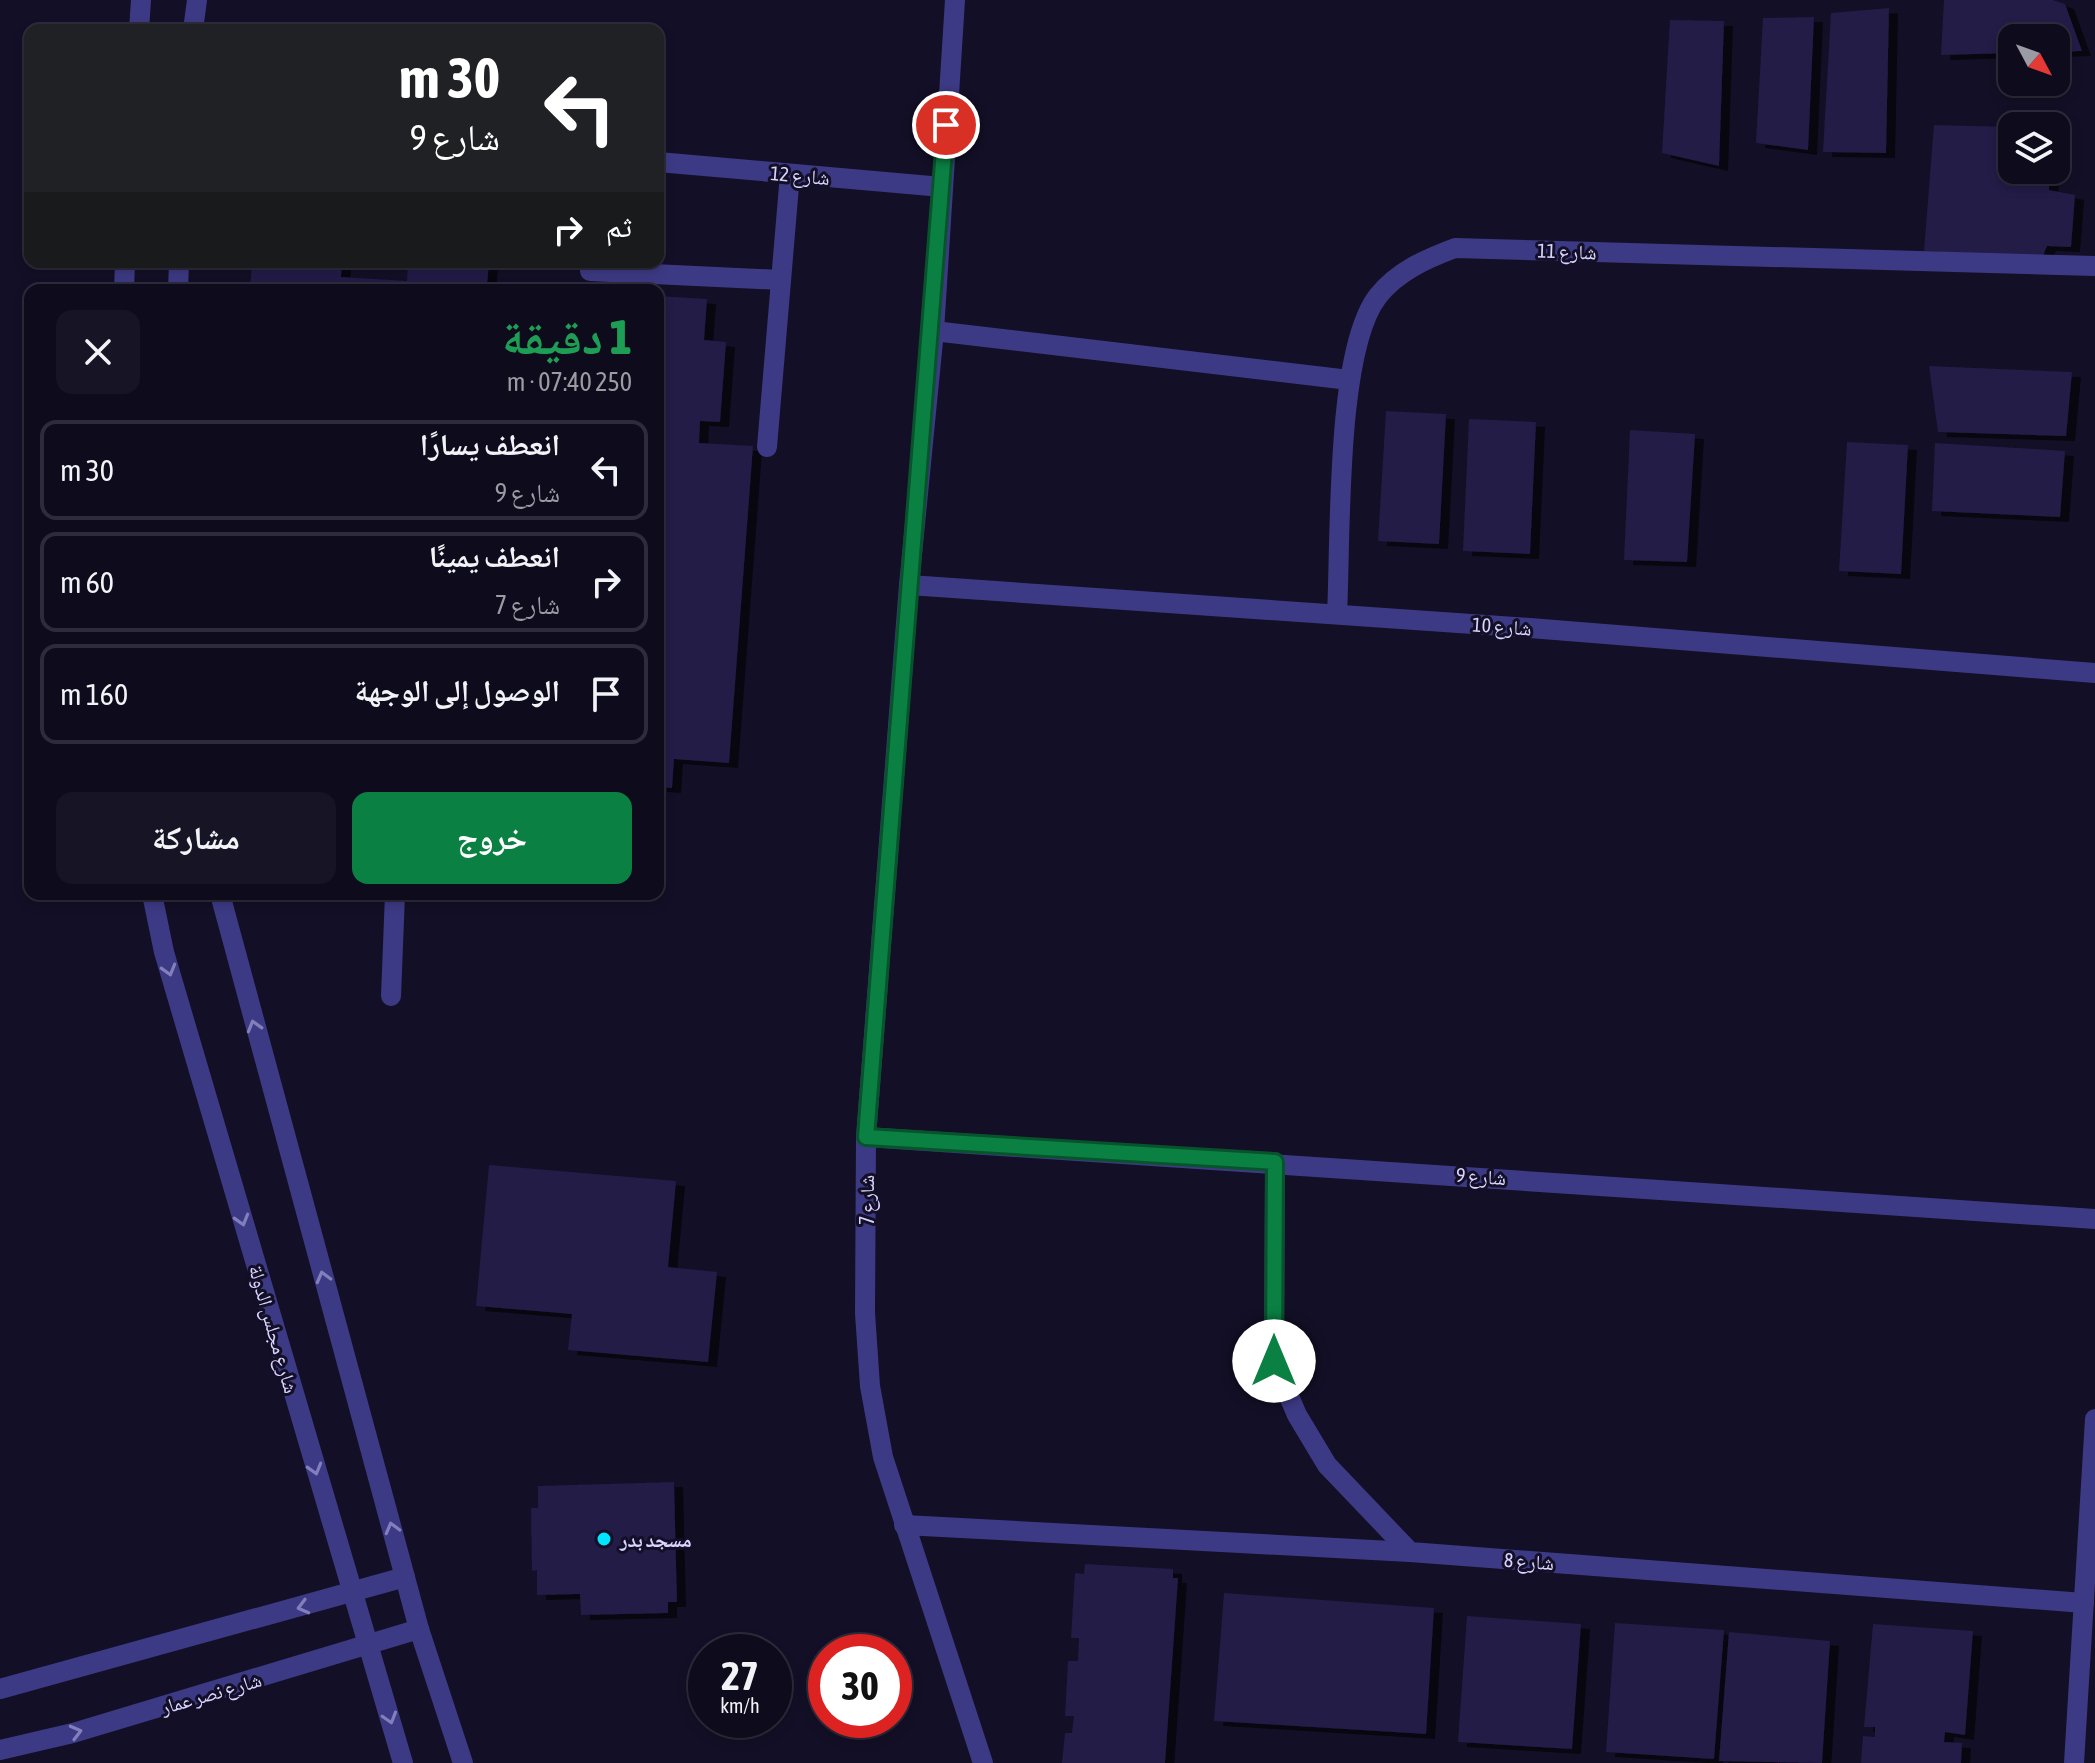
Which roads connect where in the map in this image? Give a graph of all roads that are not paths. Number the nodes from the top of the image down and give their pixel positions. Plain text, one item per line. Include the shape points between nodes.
1 (141, 0) edge
2 (197, 0) edge
3 (955, 0) edge
4 (139, 24) edge
5 (194, 24) edge
6 (664, 163) edge
7 (790, 174) junction
8 (942, 187) junction
9 (2095, 266) edge
10 (590, 271) dead end
11 (781, 280) junction
12 (934, 331) junction
13 (1349, 380) junction
14 (767, 447) dead end
15 (909, 585) junction
16 (1337, 614) junction
17 (2095, 673) edge
18 (153, 900) edge
19 (222, 900) edge
20 (395, 900) edge
21 (391, 996) dead end
22 (866, 1137) junction
23 (1275, 1162) junction
24 (2095, 1219) edge
25 (2095, 1419) edge
26 (904, 1525) junction
27 (1410, 1552) junction
28 (405, 1577) junction
29 (351, 1594) junction
30 (2084, 1603) junction
31 (419, 1629) junction
32 (369, 1647) junction
33 (0, 1689) edge
34 (0, 1750) edge
35 (403, 1763) edge
36 (463, 1763) edge
37 (983, 1763) edge
38 (2074, 1763) edge

1 - 4 street
2 - 5 street
3 - 8 street, شارع 7
6 - 7 street, شارع 12
7 - 8 street, شارع 12
7 - 11 street
8 - 12 street, شارع 7
9 - 13 street, شارع 11 via 1455,248 1412,265 1378,296 1357,336
10 - 11 street
11 - 14 street
12 - 13 street
12 - 15 street, شارع 7
13 - 16 street, شارع 11
15 - 16 street, شارع 10
15 - 22 street, شارع 7
16 - 17 street, شارع 10
18 -> 29 street, شارع مجلس الدولة
28 -> 19 street
20 - 21 street
22 - 23 street, شارع 9
22 - 26 street, شارع 7 via 870,1386 883,1457
23 - 24 street, شارع 9
23 - 27 street via 1274,1361 1297,1415 1327,1465
25 - 30 street
26 - 27 street, شارع 8
26 - 37 street, شارع 7
27 - 30 street, شارع 8
28 - 29 street
28 - 31 street
29 - 32 street, شارع مجلس الدولة
29 -> 33 street
30 - 38 street
31 - 32 street, شارع نصر عمار
31 - 36 street
34 -> 32 street, شارع نصر عمار
32 -> 35 street, شارع مجلس الدولة

